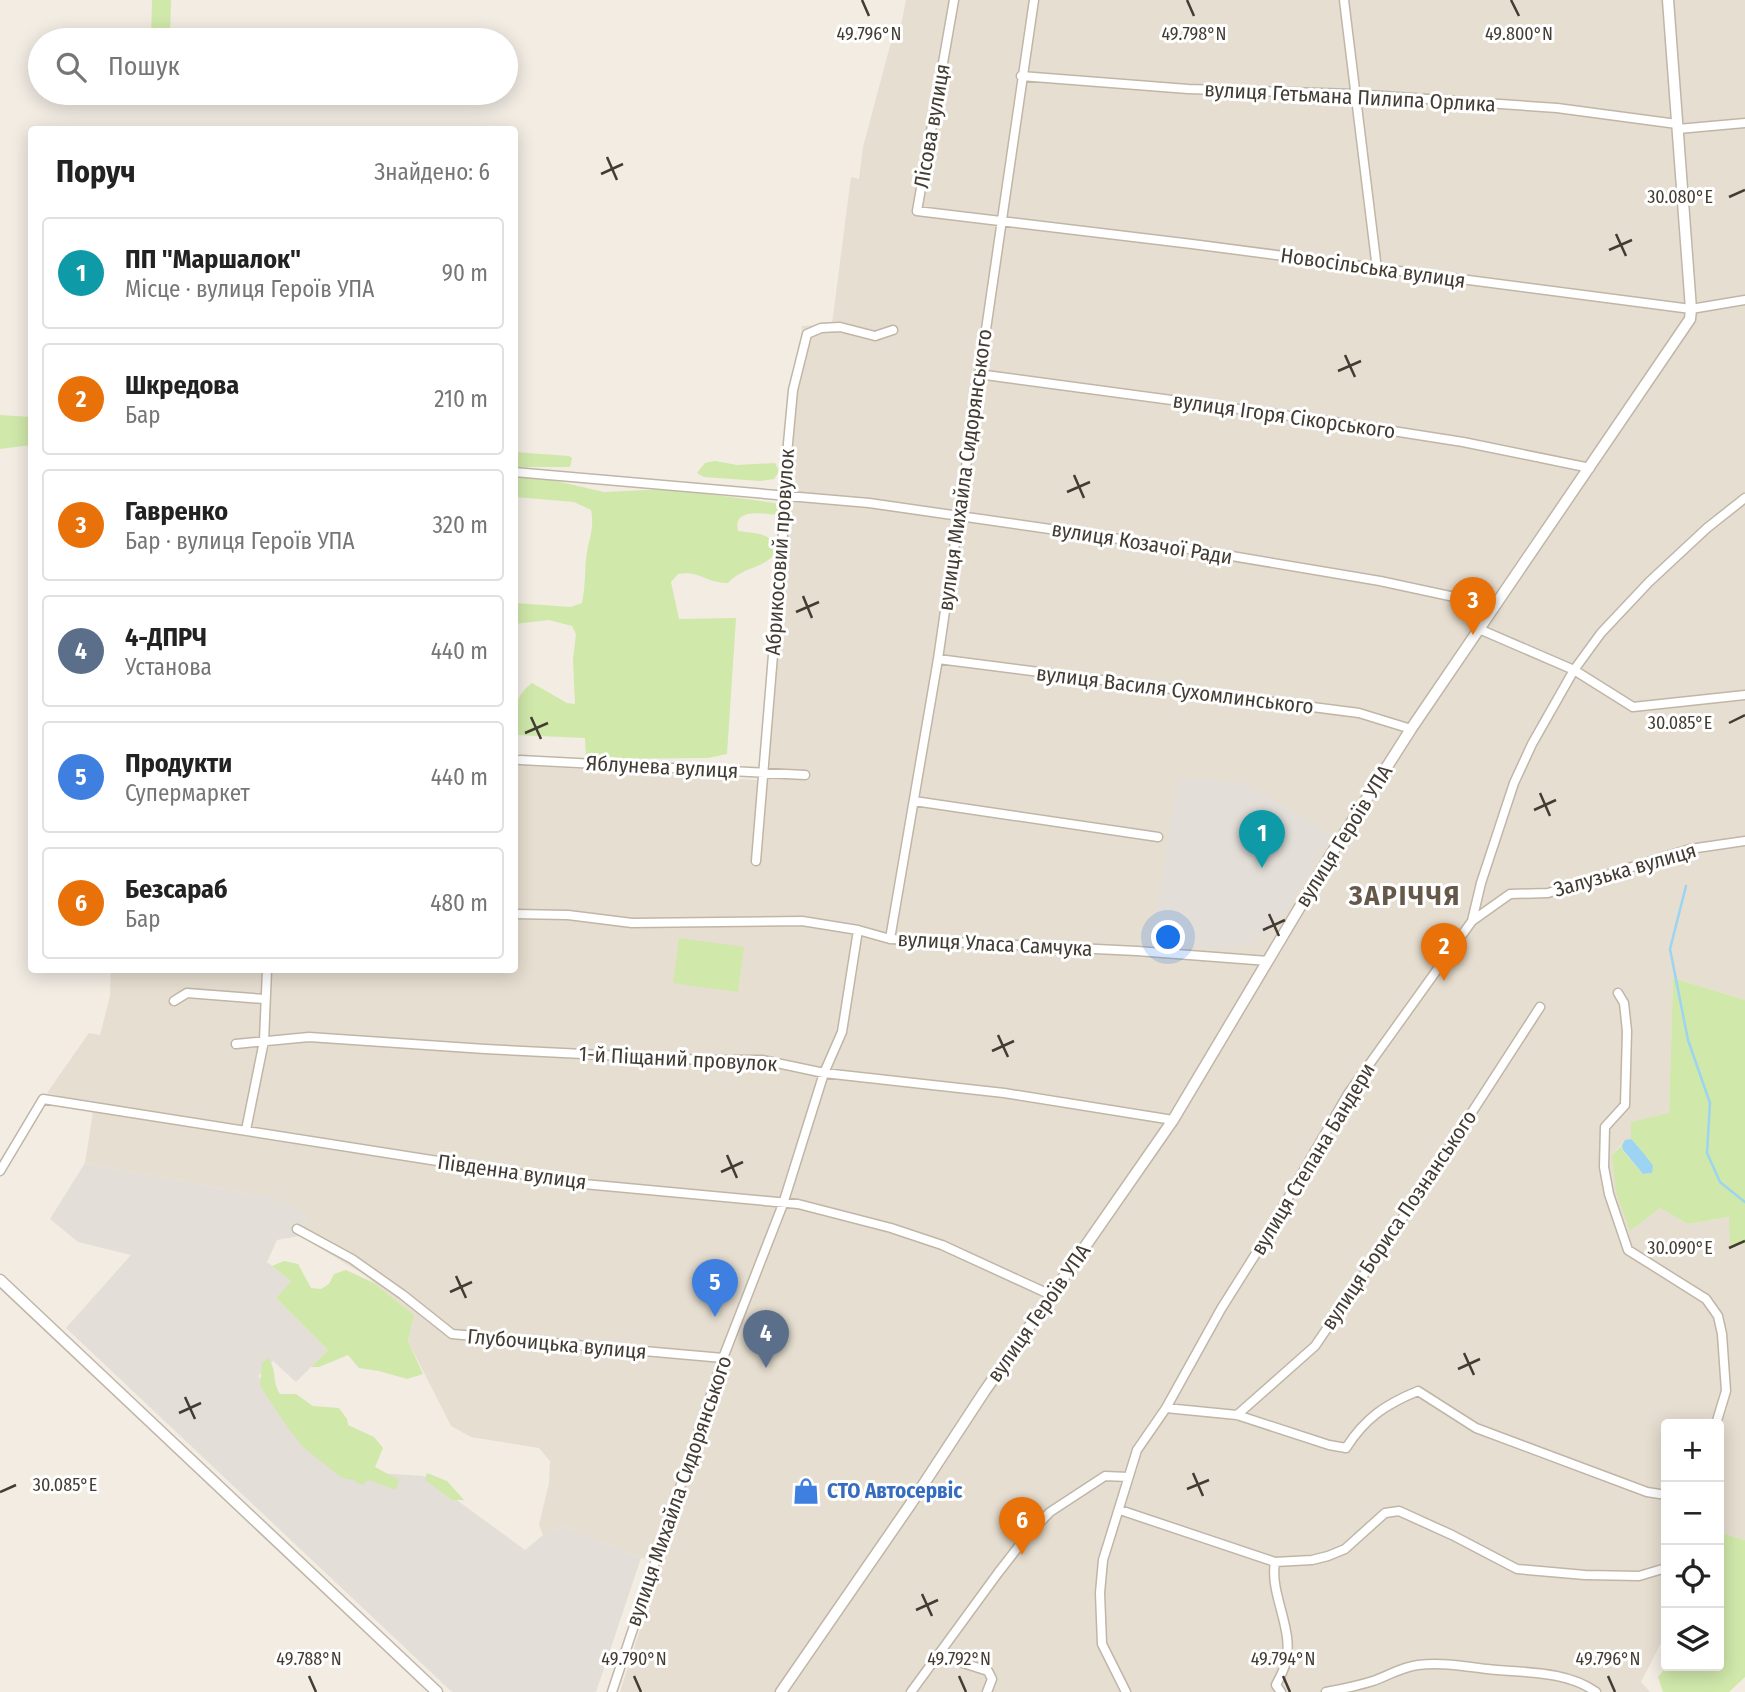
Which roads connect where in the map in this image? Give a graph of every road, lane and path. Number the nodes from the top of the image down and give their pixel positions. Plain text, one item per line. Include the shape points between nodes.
1 (954, 0) edge
2 (1034, 0) edge
3 (1344, 0) edge
4 (1668, 0) edge
5 (1021, 76) junction
6 (1355, 93) junction
7 (1745, 122) edge
8 (1678, 127) junction
9 (1000, 222) junction
10 (1377, 269) junction
11 (1745, 300) edge
12 (1691, 309) junction
13 (893, 330) dead end
14 (978, 374) junction
15 (1590, 468) junction
16 (518, 472) edge
17 (786, 497) junction
18 (1745, 498) edge
19 (958, 516) junction
20 (1488, 617) junction
21 (1479, 629) junction
22 (938, 659) junction
23 (1574, 670) junction
24 (1745, 695) edge
25 (1411, 729) junction
26 (520, 761) dead end
27 (763, 773) junction
28 (805, 775) dead end
29 (914, 801) junction
30 (1158, 837) dead end
31 (1745, 841) edge
32 (756, 861) dead end
33 (518, 915) edge
34 (1472, 921) junction
35 (858, 930) junction
36 (890, 939) junction
37 (1268, 961) junction
38 (267, 973) edge
39 (1618, 993) dead end
40 (264, 999) junction
41 (174, 1001) dead end
42 (1540, 1007) dead end
43 (264, 1041) junction
44 (236, 1044) dead end
45 (824, 1073) junction
46 (1172, 1120) junction
47 (246, 1130) junction
48 (0, 1171) edge
49 (783, 1204) junction
50 (297, 1229) dead end
51 (0, 1280) edge
52 (1051, 1295) junction
53 (723, 1358) junction
54 (1167, 1408) junction
55 (1237, 1415) junction
56 (1718, 1419) edge
57 (1129, 1477) junction
58 (1661, 1494) edge
59 (1120, 1510) junction
60 (1275, 1562) junction
61 (1661, 1569) edge
62 (938, 1655) junction
63 (438, 1692) edge
64 (612, 1692) edge
65 (781, 1692) edge
66 (911, 1692) edge
67 (987, 1692) edge
68 (1126, 1692) edge
69 (1281, 1692) edge
70 (1326, 1692) edge
71 (1595, 1692) edge

1 - 9 street, Лісова вулиця via 917,211
2 - 5 street, вулиця Михайла Сидорянського
3 - 6 street
4 - 8 street, вулиця Героїв УПА
5 - 6 street, вулиця Гетьмана Пилипа Орлика via 1188,89
5 - 9 street, вулиця Михайла Сидорянського
6 - 8 street, вулиця Гетьмана Пилипа Орлика via 1557,108
6 - 10 street
7 - 8 street, вулиця Гетьмана Пилипа Орлика
8 - 12 street, вулиця Героїв УПА
9 - 10 street, Новосільська вулиця
9 - 14 street, вулиця Михайла Сидорянського
10 - 12 street, Новосільська вулиця
11 - 12 street, Новосільська вулиця
12 - 15 street, вулиця Героїв УПА via 1687,324
13 - 17 street, Абрикосовий провулок via 876,337 821,327 807,334 793,390
14 - 15 street, вулиця Ігоря Сікорського via 1348,424
14 - 19 street, вулиця Михайла Сидорянського
15 - 20 street, вулиця Героїв УПА
16 - 17 street, вулиця Козачої Ради
17 - 19 street, вулиця Козачої Ради
17 - 27 street, Абрикосовий провулок
18 - 23 street, вулиця Степана Бандери via 1649,582
19 - 20 street, вулиця Козачої Ради via 1380,582 1473,601
19 - 22 street, вулиця Михайла Сидорянського
20 - 21 street, вулиця Героїв УПА
21 - 23 street
21 - 25 street, вулиця Героїв УПА
22 - 25 street, вулиця Василя Сухомлинського via 1359,713
22 - 29 street, вулиця Михайла Сидорянського
23 - 24 street via 1633,707
23 - 34 street, вулиця Степана Бандери via 1514,783
25 - 37 street, вулиця Героїв УПА
26 - 27 street, Яблунева вулиця
27 - 28 street, Яблунева вулиця
27 - 32 street, Абрикосовий провулок
29 - 30 street
29 - 36 street, вулиця Михайла Сидорянського
31 - 34 street, Залузька вулиця via 1690,849 1548,893 1510,894
33 - 35 street, вулиця Уласа Самчука via 568,915 632,923 802,921
34 - 54 street, вулиця Степана Бандери via 1348,1094
35 - 36 street, вулиця Уласа Самчука
35 - 45 street, вулиця Михайла Сидорянського via 842,1032
36 - 37 street, вулиця Уласа Самчука
37 - 46 street, вулиця Героїв УПА
38 - 40 street
39 - 56 street via 1624,1003 1627,1031 1625,1105 1605,1127 1609,1194 1628,1250 1706,1299 1718,1316 1726,1391
40 - 41 street via 187,993
40 - 43 street
42 - 55 street, вулиця Бориса Познанського via 1315,1346
43 - 44 street, 1-й Піщаний провулок
43 - 45 street, 1-й Піщаний провулок via 309,1037 762,1060
43 - 47 street
45 - 46 street, 1-й Піщаний провулок via 1004,1093
45 - 49 street, вулиця Михайла Сидорянського
46 - 52 street, вулиця Героїв УПА
47 - 48 street, Південна вулиця via 43,1099
47 - 49 street, Південна вулиця via 584,1184
49 - 52 street, Південна вулиця via 798,1204 942,1245
49 - 53 street, вулиця Михайла Сидорянського
50 - 53 street, Глубочицька вулиця via 352,1259 452,1334
51 - 63 street
52 - 65 street, вулиця Героїв УПА
53 - 64 street, вулиця Михайла Сидорянського
54 - 55 street
54 - 57 street, вулиця Степана Бандери via 1137,1450
55 - 58 street via 1346,1448 1391,1402 1418,1391 1476,1428
57 - 59 street, вулиця Степана Бандери
57 - 62 street via 1105,1476 1050,1512
59 - 60 street
59 - 68 street, вулиця Степана Бандери via 1103,1560 1100,1623 1102,1644
60 - 61 street via 1328,1556 1345,1549 1385,1513 1399,1511 1517,1569 1639,1576
60 - 69 street via 1273,1575 1286,1641 1286,1662 1276,1685
62 - 66 street
62 - 67 street via 988,1671 992,1679
70 - 71 street via 1419,1664 1535,1673 1569,1679

